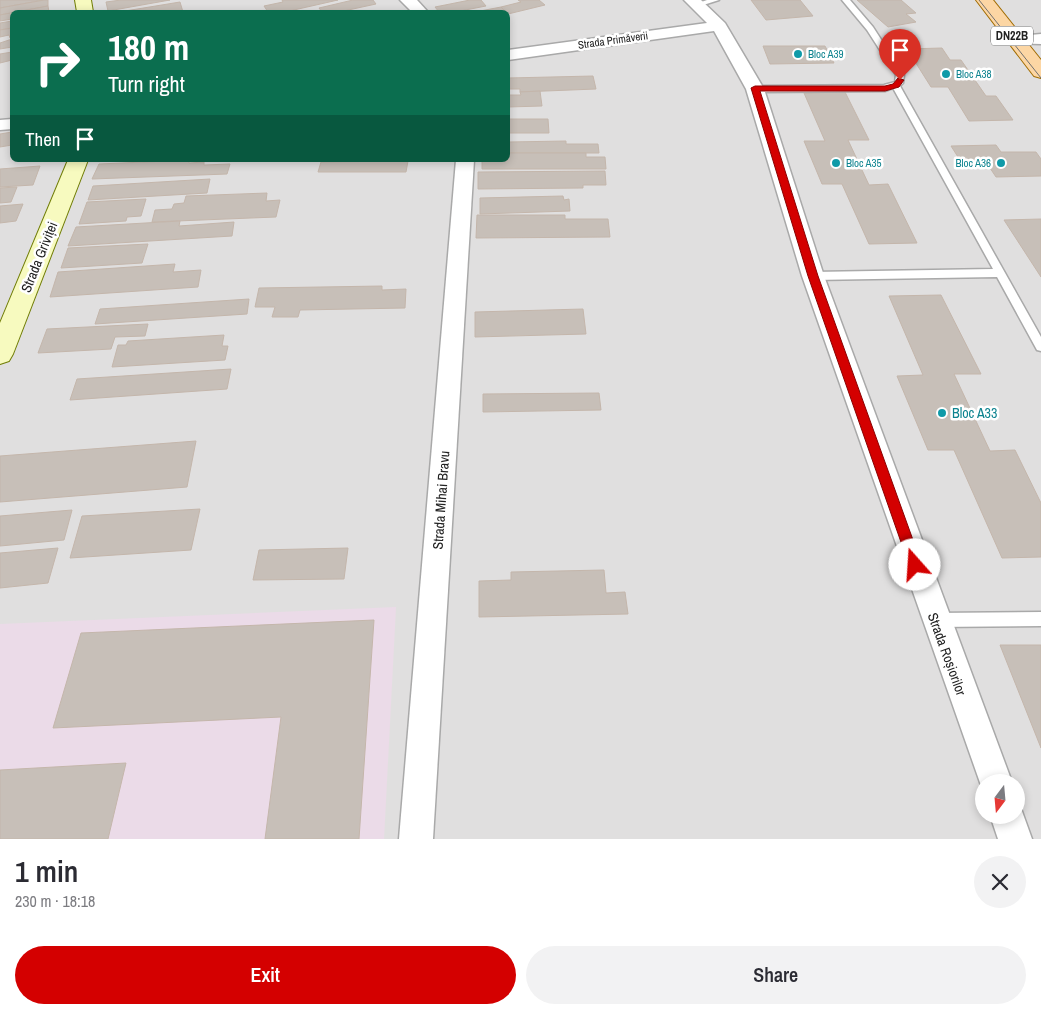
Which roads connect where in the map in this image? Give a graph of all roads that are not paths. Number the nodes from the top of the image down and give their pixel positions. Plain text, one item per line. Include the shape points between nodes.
1 (408, 0) edge
2 (846, 0) edge
3 (984, 0) edge
4 (701, 2) edge
5 (418, 10) edge
6 (719, 26) junction
7 (1041, 39) edge
8 (1016, 40) junction
9 (510, 55) edge
10 (1041, 72) edge
11 (896, 86) junction
12 (755, 88) junction
13 (77, 162) edge
14 (465, 162) edge
15 (1000, 273) junction
16 (813, 276) junction
17 (1041, 347) edge
18 (0, 354) edge
19 (934, 620) junction
20 (1041, 620) edge
21 (992, 774) edge
22 (1010, 824) edge
23 (416, 839) edge
24 (1016, 839) edge

1 - 5 street
2 - 11 lane via 870,29 900,76
3 - 8 main road, DN22B
4 - 6 street, Strada Roșiorilor
6 - 9 street, Strada Primăverii
6 - 12 street, Strada Roșiorilor
7 - 8 street
8 - 10 main road, DN22B
11 - 12 lane
11 - 15 lane
12 - 16 street, Strada Roșiorilor
13 - 18 main road, Strada Griviței
14 - 23 street, Strada Mihai Bravu
15 - 16 lane
15 - 17 lane
16 - 19 street, Strada Roșiorilor
19 - 20 lane
19 - 21 street, Strada Roșiorilor
22 - 24 street

